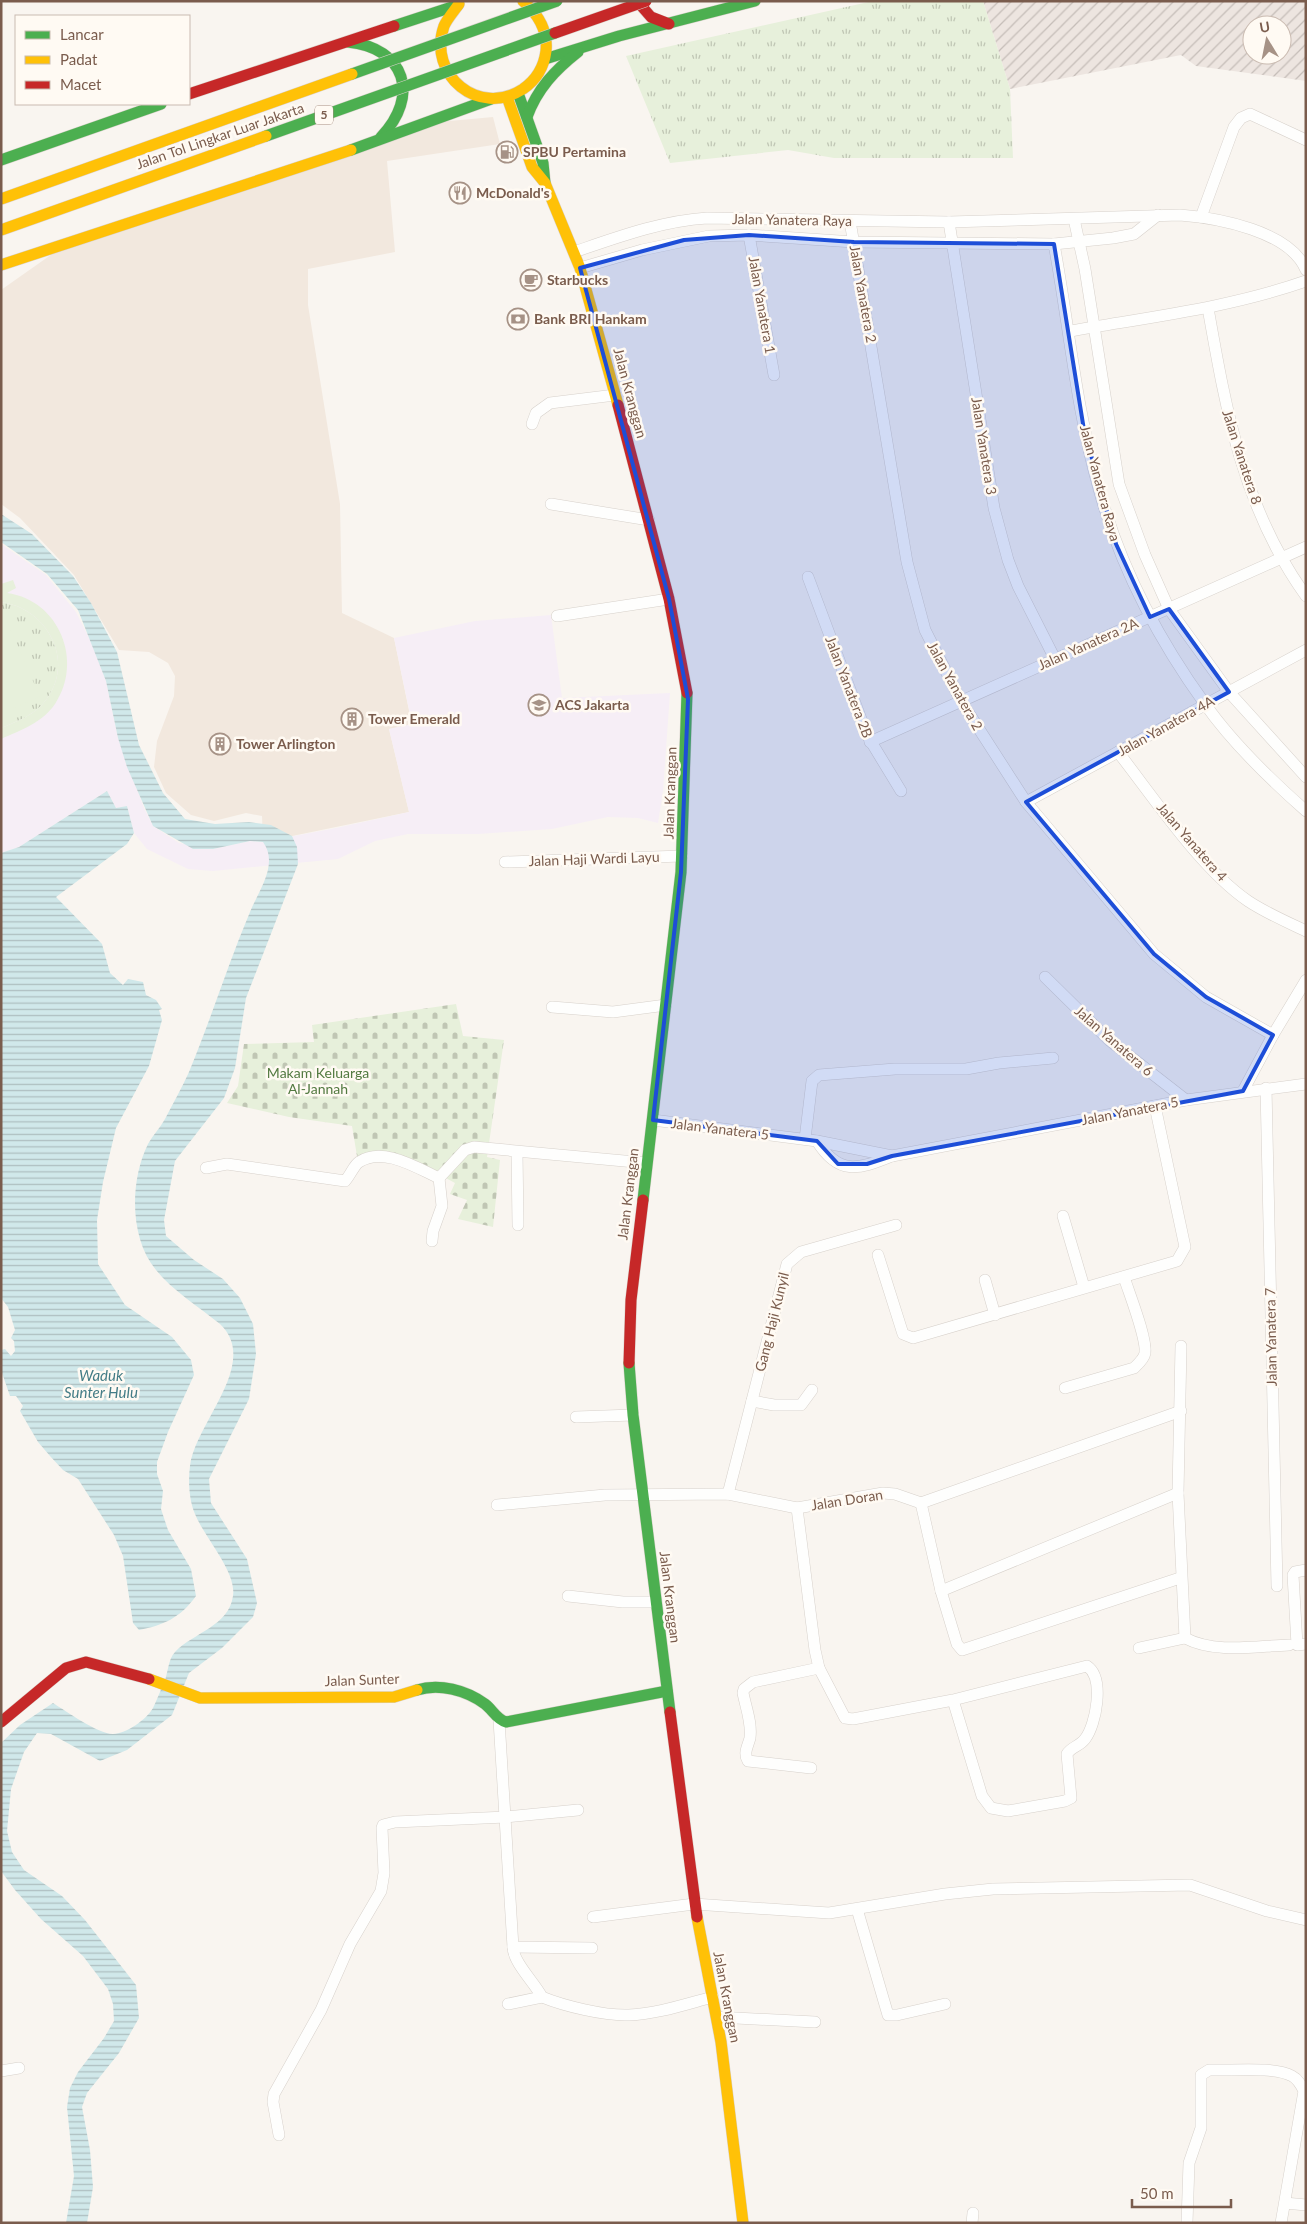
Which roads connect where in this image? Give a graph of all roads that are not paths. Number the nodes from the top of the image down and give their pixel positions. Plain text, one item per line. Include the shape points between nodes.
1 (522, 1) edge
2 (557, 1) edge
3 (637, 1) edge
4 (646, 1) edge
5 (755, 1) edge
6 (461, 3) edge
7 (415, 19) junction
8 (444, 23) junction
9 (669, 24) junction
10 (342, 43) junction
11 (586, 46) junction
12 (545, 59) junction
13 (190, 94) edge
14 (513, 95) junction
15 (491, 99) junction
16 (158, 105) edge
17 (527, 117) junction
18 (1306, 140) edge
19 (374, 142) junction
20 (1, 160) edge
21 (545, 183) junction
22 (1, 199) edge
23 (1158, 215) junction
24 (1201, 217) junction
25 (1074, 219) junction
26 (850, 221) junction
27 (949, 222) junction
28 (657, 226) junction
29 (1, 230) edge
30 (749, 235) junction
31 (854, 242) junction
32 (1079, 242) junction
33 (952, 244) junction
34 (1054, 244) junction
35 (661, 246) junction
36 (574, 252) junction
37 (1, 265) edge
38 (580, 268) junction
39 (1306, 270) edge
40 (1306, 281) edge
41 (1208, 308) junction
42 (1094, 326) junction
43 (1070, 331) junction
44 (774, 376) dead end
45 (616, 395) junction
46 (532, 424) dead end
47 (551, 504) dead end
48 (649, 520) junction
49 (1306, 547) edge
50 (1281, 558) junction
51 (808, 577) dead end
52 (1306, 596) edge
53 (669, 599) junction
54 (1168, 609) junction
55 (557, 616) dead end
56 (1150, 617) junction
57 (1306, 650) edge
58 (1055, 659) junction
59 (1229, 692) junction
60 (961, 701) junction
61 (1205, 705) junction
62 (870, 742) junction
63 (1118, 752) junction
64 (1306, 777) edge
65 (901, 791) dead end
66 (1026, 802) junction
67 (1306, 811) edge
68 (682, 856) junction
69 (505, 862) dead end
70 (1306, 931) edge
71 (1045, 977) dead end
72 (1306, 980) edge
73 (666, 1005) junction
74 (552, 1008) dead end
75 (1273, 1035) junction
76 (1053, 1058) dead end
77 (1306, 1084) edge
78 (1266, 1088) junction
79 (1244, 1091) junction
80 (1186, 1100) junction
81 (1154, 1106) junction
82 (653, 1120) junction
83 (811, 1140) junction
84 (517, 1152) junction
85 (892, 1156) junction
86 (646, 1163) junction
87 (206, 1168) dead end
88 (438, 1178) junction
89 (1064, 1216) dead end
90 (896, 1225) dead end
91 (518, 1226) dead end
92 (432, 1241) dead end
93 (878, 1255) dead end
94 (1124, 1277) junction
95 (985, 1280) dead end
96 (1084, 1287) junction
97 (995, 1315) junction
98 (1181, 1346) dead end
99 (1065, 1388) dead end
100 (812, 1390) dead end
101 (752, 1402) junction
102 (1181, 1411) junction
103 (633, 1415) junction
104 (576, 1417) dead end
105 (728, 1494) junction
106 (1178, 1494) junction
107 (642, 1495) junction
108 (921, 1502) junction
109 (497, 1505) dead end
110 (797, 1508) junction
111 (1306, 1570) edge
112 (1180, 1578) junction
113 (1276, 1586) dead end
114 (941, 1592) junction
115 (568, 1596) dead end
116 (656, 1602) junction
117 (1185, 1638) junction
118 (1289, 1644) dead end
119 (1306, 1644) edge
120 (1139, 1648) dead end
121 (819, 1668) junction
122 (667, 1691) junction
123 (953, 1700) junction
124 (498, 1720) junction
125 (1, 1722) edge
126 (810, 1768) dead end
127 (578, 1810) dead end
128 (506, 1817) junction
129 (694, 1904) junction
130 (857, 1908) junction
131 (593, 1917) dead end
132 (1306, 1920) edge
133 (512, 1947) junction
134 (592, 1948) dead end
135 (542, 1997) junction
136 (713, 1997) junction
137 (508, 2004) dead end
138 (945, 2004) dead end
139 (717, 2017) junction
140 (815, 2022) dead end
141 (18, 2068) dead end
142 (1, 2071) edge
143 (1303, 2081) edge
144 (278, 2134) dead end
145 (1285, 2203) junction
146 (1306, 2205) edge
147 (743, 2223) edge
148 (1187, 2223) edge
149 (1281, 2223) edge

1 - 12 main road via 535,12 544,29
2 - 22 main road, Jalan Tol Lingkar Luar Jakarta / 5, bridge
3 - 9 main road via 651,17
4 - 29 main road, Jalan Tol Lingkar Luar Jakarta / 5, bridge
5 - 9 main road
6 - 7 main road
6 - 8 main road
7 - 8 main road via 429,18
7 - 10 main road
8 - 15 main road via 439,51 445,69 464,90
9 - 11 main road
10 - 13 main road
10 - 19 main road via 360,43 377,48 391,59 403,83 404,100 399,117
11 - 12 main road
11 - 17 main road via 549,76 532,101
12 - 14 main road via 535,79
14 - 15 main road
14 - 17 main road, Jalan Kranggan
14 - 21 main road, Jalan Kranggan via 532,167
15 - 19 main road
16 - 20 main road
17 - 21 main road, Jalan Kranggan via 543,163
18 - 24 street via 1250,114 1242,118 1234,127
19 - 37 main road
21 - 36 main road, Jalan Kranggan
23 - 24 street, Jalan Yanatera Raya
23 - 25 street, Jalan Yanatera Raya
23 - 32 street, Jalan Yanatera Raya via 1134,234
24 - 39 street, Jalan Yanatera Raya via 1280,241 1293,249
25 - 27 street, Jalan Yanatera Raya
25 - 32 street, Jalan Yanatera Raya
26 - 27 street, Jalan Yanatera Raya
26 - 28 street, Jalan Yanatera Raya via 708,218
26 - 31 street, Jalan Yanatera 2
27 - 33 street, Jalan Yanatera 3
28 - 35 street
28 - 36 street, Jalan Yanatera Raya
30 - 31 street, Jalan Yanatera Raya
30 - 35 street, Jalan Yanatera Raya via 709,236
30 - 44 street, Jalan Yanatera 1
31 - 33 street, Jalan Yanatera Raya
31 - 60 street, Jalan Yanatera 2 via 907,562 925,630
32 - 34 street, Jalan Yanatera Raya
32 - 42 street, Jalan Yanatera Raya
33 - 34 street, Jalan Yanatera Raya
33 - 58 street, Jalan Yanatera 3 via 994,508 1018,586
34 - 43 street, Jalan Yanatera Raya
35 - 38 street, Jalan Yanatera Raya
36 - 38 main road, Jalan Kranggan
38 - 45 main road, Jalan Kranggan
40 - 41 street
41 - 42 street
41 - 50 street, Jalan Yanatera 8 via 1226,409 1237,450 1254,501
42 - 43 street
42 - 54 street, Jalan Yanatera Raya via 1119,484
43 - 56 street, Jalan Yanatera Raya via 1084,430 1098,488 1116,544
45 - 46 street via 550,404 536,413
45 - 48 main road, Jalan Kranggan
47 - 48 street
48 - 53 main road, Jalan Kranggan
49 - 50 street, Jalan Yanatera 2A
50 - 52 street, Jalan Yanatera 8
50 - 54 street, Jalan Yanatera 2A
51 - 62 street, Jalan Yanatera 2B
53 - 55 street
53 - 68 main road, Jalan Kranggan via 688,699
54 - 56 street, Jalan Yanatera 2A
54 - 59 street, Jalan Yanatera Raya
56 - 58 street, Jalan Yanatera 2A
56 - 61 street, Jalan Yanatera Raya
57 - 59 street, Jalan Yanatera 4A
58 - 60 street, Jalan Yanatera 2A
59 - 61 street, Jalan Yanatera 4A
59 - 64 street, Jalan Yanatera Raya
60 - 62 street, Jalan Yanatera 2A
60 - 66 street, Jalan Yanatera 2
61 - 63 street, Jalan Yanatera 4A
61 - 67 street, Jalan Yanatera Raya via 1273,781
62 - 65 street, Jalan Yanatera 2B
63 - 66 street, Jalan Yanatera 4A
63 - 70 street, Jalan Yanatera 4 via 1196,851 1229,886 1248,902
66 - 75 street, Jalan Yanatera 2 via 1154,954 1206,997
68 - 69 street, Jalan Haji Wardi Layu
68 - 73 main road, Jalan Kranggan
71 - 80 street, Jalan Yanatera 6 via 1109,1040
72 - 75 street
73 - 74 street via 613,1012
73 - 82 main road, Jalan Kranggan
75 - 79 street
76 - 83 street via 966,1069 895,1069 819,1075 812,1081
77 - 78 street, Jalan Yanatera 5
78 - 79 street, Jalan Yanatera 5
78 - 113 street, Jalan Yanatera 7
79 - 80 street, Jalan Yanatera 5
80 - 81 street, Jalan Yanatera 5
81 - 85 street, Jalan Yanatera 5
81 - 94 street via 1185,1248 1177,1261
82 - 83 street, Jalan Yanatera 5
82 - 86 main road, Jalan Kranggan
83 - 85 street, Jalan Yanatera 5
83 - 85 street, Jalan Yanatera 5 via 832,1161 846,1166 867,1164
84 - 86 street
84 - 88 street via 469,1148
84 - 91 street
86 - 103 main road, Jalan Kranggan via 631,1300 629,1364
87 - 88 street via 227,1164 346,1181 358,1162 387,1157 407,1162
88 - 92 street via 442,1206
89 - 96 street
90 - 101 street, Gang Haji Kunyil via 801,1252 787,1264
93 - 97 street via 903,1334 908,1337
94 - 96 street
94 - 99 street via 1144,1340 1145,1352 1141,1362 1134,1368
95 - 97 street
96 - 97 street
98 - 102 street
100 - 101 street via 802,1405
101 - 105 street, Gang Haji Kunyil
102 - 106 street
102 - 108 street
103 - 104 street
103 - 107 main road, Jalan Kranggan
105 - 107 street, Jalan Doran
105 - 110 street, Jalan Doran
106 - 112 street
106 - 114 street
107 - 109 street, Jalan Doran via 605,1495
107 - 116 main road, Jalan Kranggan
108 - 110 street, Jalan Doran via 882,1493
108 - 114 street
110 - 121 street
111 - 119 street via 1293,1575 1297,1645
112 - 114 street via 965,1650 957,1644
112 - 117 street
115 - 116 street
116 - 122 main road, Jalan Kranggan
117 - 118 street via 1200,1645 1221,1647
117 - 120 street
121 - 123 street via 846,1719
121 - 126 street via 760,1680 748,1685 743,1693 750,1726 745,1752 748,1761
122 - 124 main road via 515,1721
122 - 129 main road, Jalan Kranggan
123 - 123 street via 1090,1667 1096,1680 1096,1707 1086,1738 1067,1754 1071,1798 1008,1811 991,1808 982,1796
124 - 125 main road, Jalan Sunter via 486,1705 443,1686 428,1686 402,1696 377,1698 268,1696 211,1699 192,1696 93,1663 79,1663 66,1668
124 - 128 street
127 - 128 street
128 - 133 street
128 - 144 street via 383,1825 384,1884 342,1960 321,2010 274,2094
129 - 130 street via 829,1913
129 - 131 street
129 - 136 main road, Jalan Kranggan
130 - 132 street via 985,1890 1190,1885 1267,1911
130 - 138 street via 888,2015
133 - 134 street
133 - 135 street via 516,1960
135 - 136 street via 622,2015 642,2014
135 - 137 street
136 - 139 main road, Jalan Kranggan
139 - 140 street
139 - 147 main road, Jalan Kranggan
141 - 142 street
143 - 145 street
143 - 148 street via 1292,2075 1270,2071 1209,2070 1201,2075 1201,2128 1189,2163
145 - 146 street
145 - 149 street

